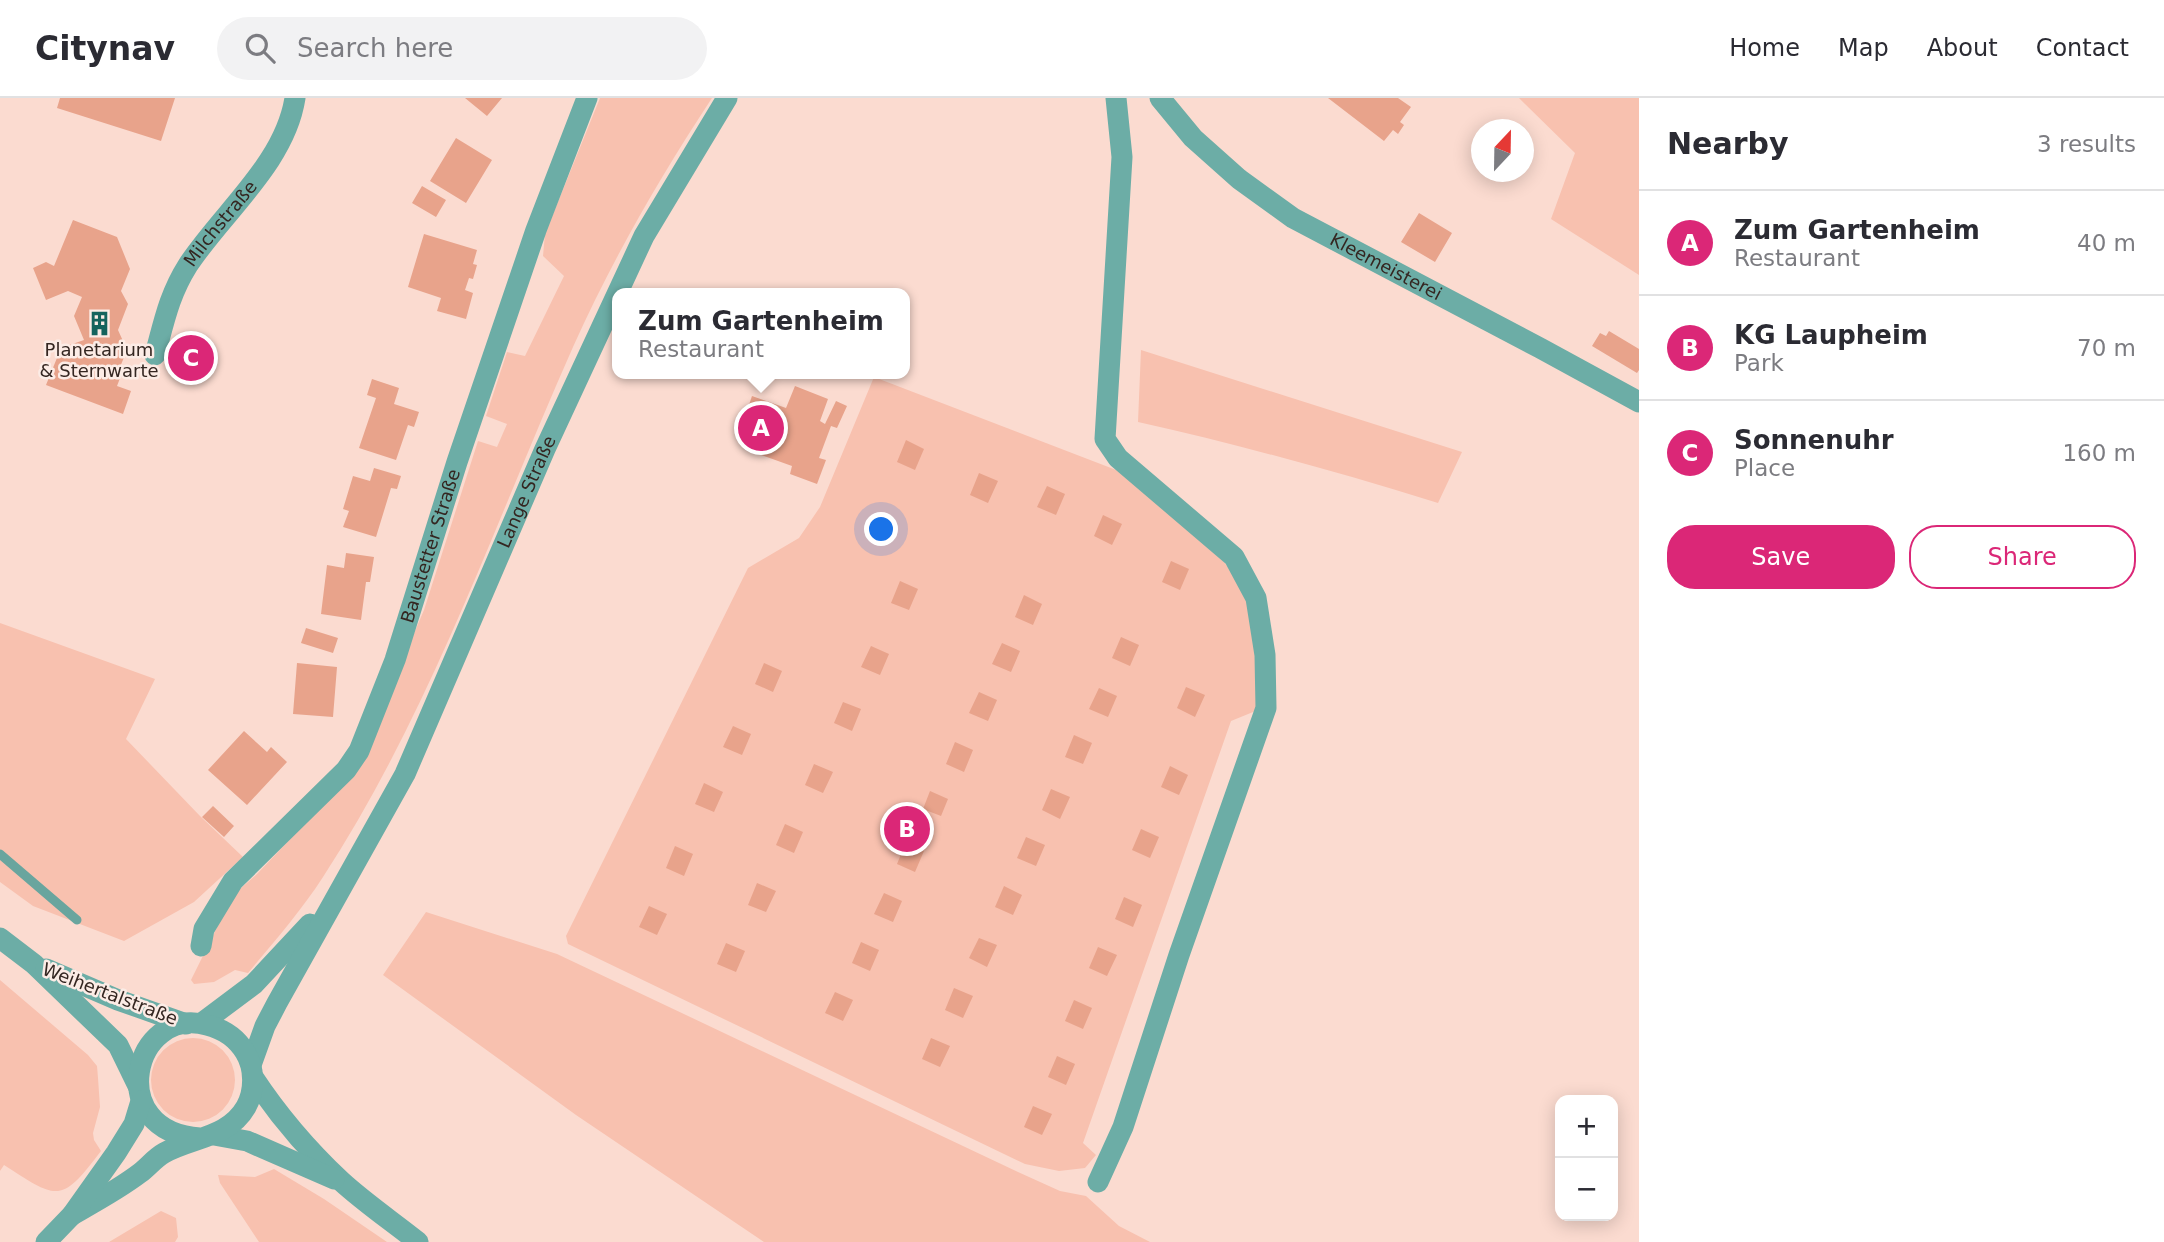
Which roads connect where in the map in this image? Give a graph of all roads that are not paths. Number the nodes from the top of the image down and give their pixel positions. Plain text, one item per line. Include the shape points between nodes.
1 (295, 98) edge
2 (587, 98) edge
3 (727, 98) edge
4 (1116, 98) edge
5 (1160, 98) edge
6 (624, 288) edge
7 (610, 325) edge
8 (155, 355) dead end
9 (1639, 402) edge
10 (339, 890) junction
11 (0, 938) edge
12 (201, 946) dead end
13 (34, 964) junction
14 (194, 1023) junction
15 (252, 1071) junction
16 (140, 1094) junction
17 (207, 1136) junction
18 (342, 1182) junction
19 (1098, 1182) dead end
20 (72, 1215) junction
21 (46, 1242) edge
22 (418, 1242) edge

1 - 8 street, Milchstraße via 280,143 188,265 171,295
2 - 12 street, Baustetter Straße via 536,230 395,660 359,751 346,770 233,881 204,929
3 - 6 street, Lange Straße via 644,236
4 - 19 street via 1122,157 1105,439 1118,458 1234,557 1256,598 1265,654 1266,708 1123,1127
5 - 9 street, Kleemeisterei via 1193,138 1293,218
7 - 10 street, Lange Straße via 545,449 405,774
10 - 14 street, Lange Straße via 254,984
10 - 15 street, Lange Straße via 265,1026
11 - 13 street, Weihertalstraße
13 - 14 street, Weihertalstraße via 118,1000
13 - 16 street, Weihertalstraße via 118,1045
14 - 15 street via 220,1028 235,1039
14 - 16 street via 169,1029 149,1046 139,1070
15 - 17 street via 252,1090 239,1118
15 - 18 street via 271,1104
16 - 17 street via 152,1118 166,1130 184,1137
16 - 20 street via 134,1124
17 - 18 street via 247,1141
17 - 20 street via 163,1154
18 - 22 street
20 - 21 street

